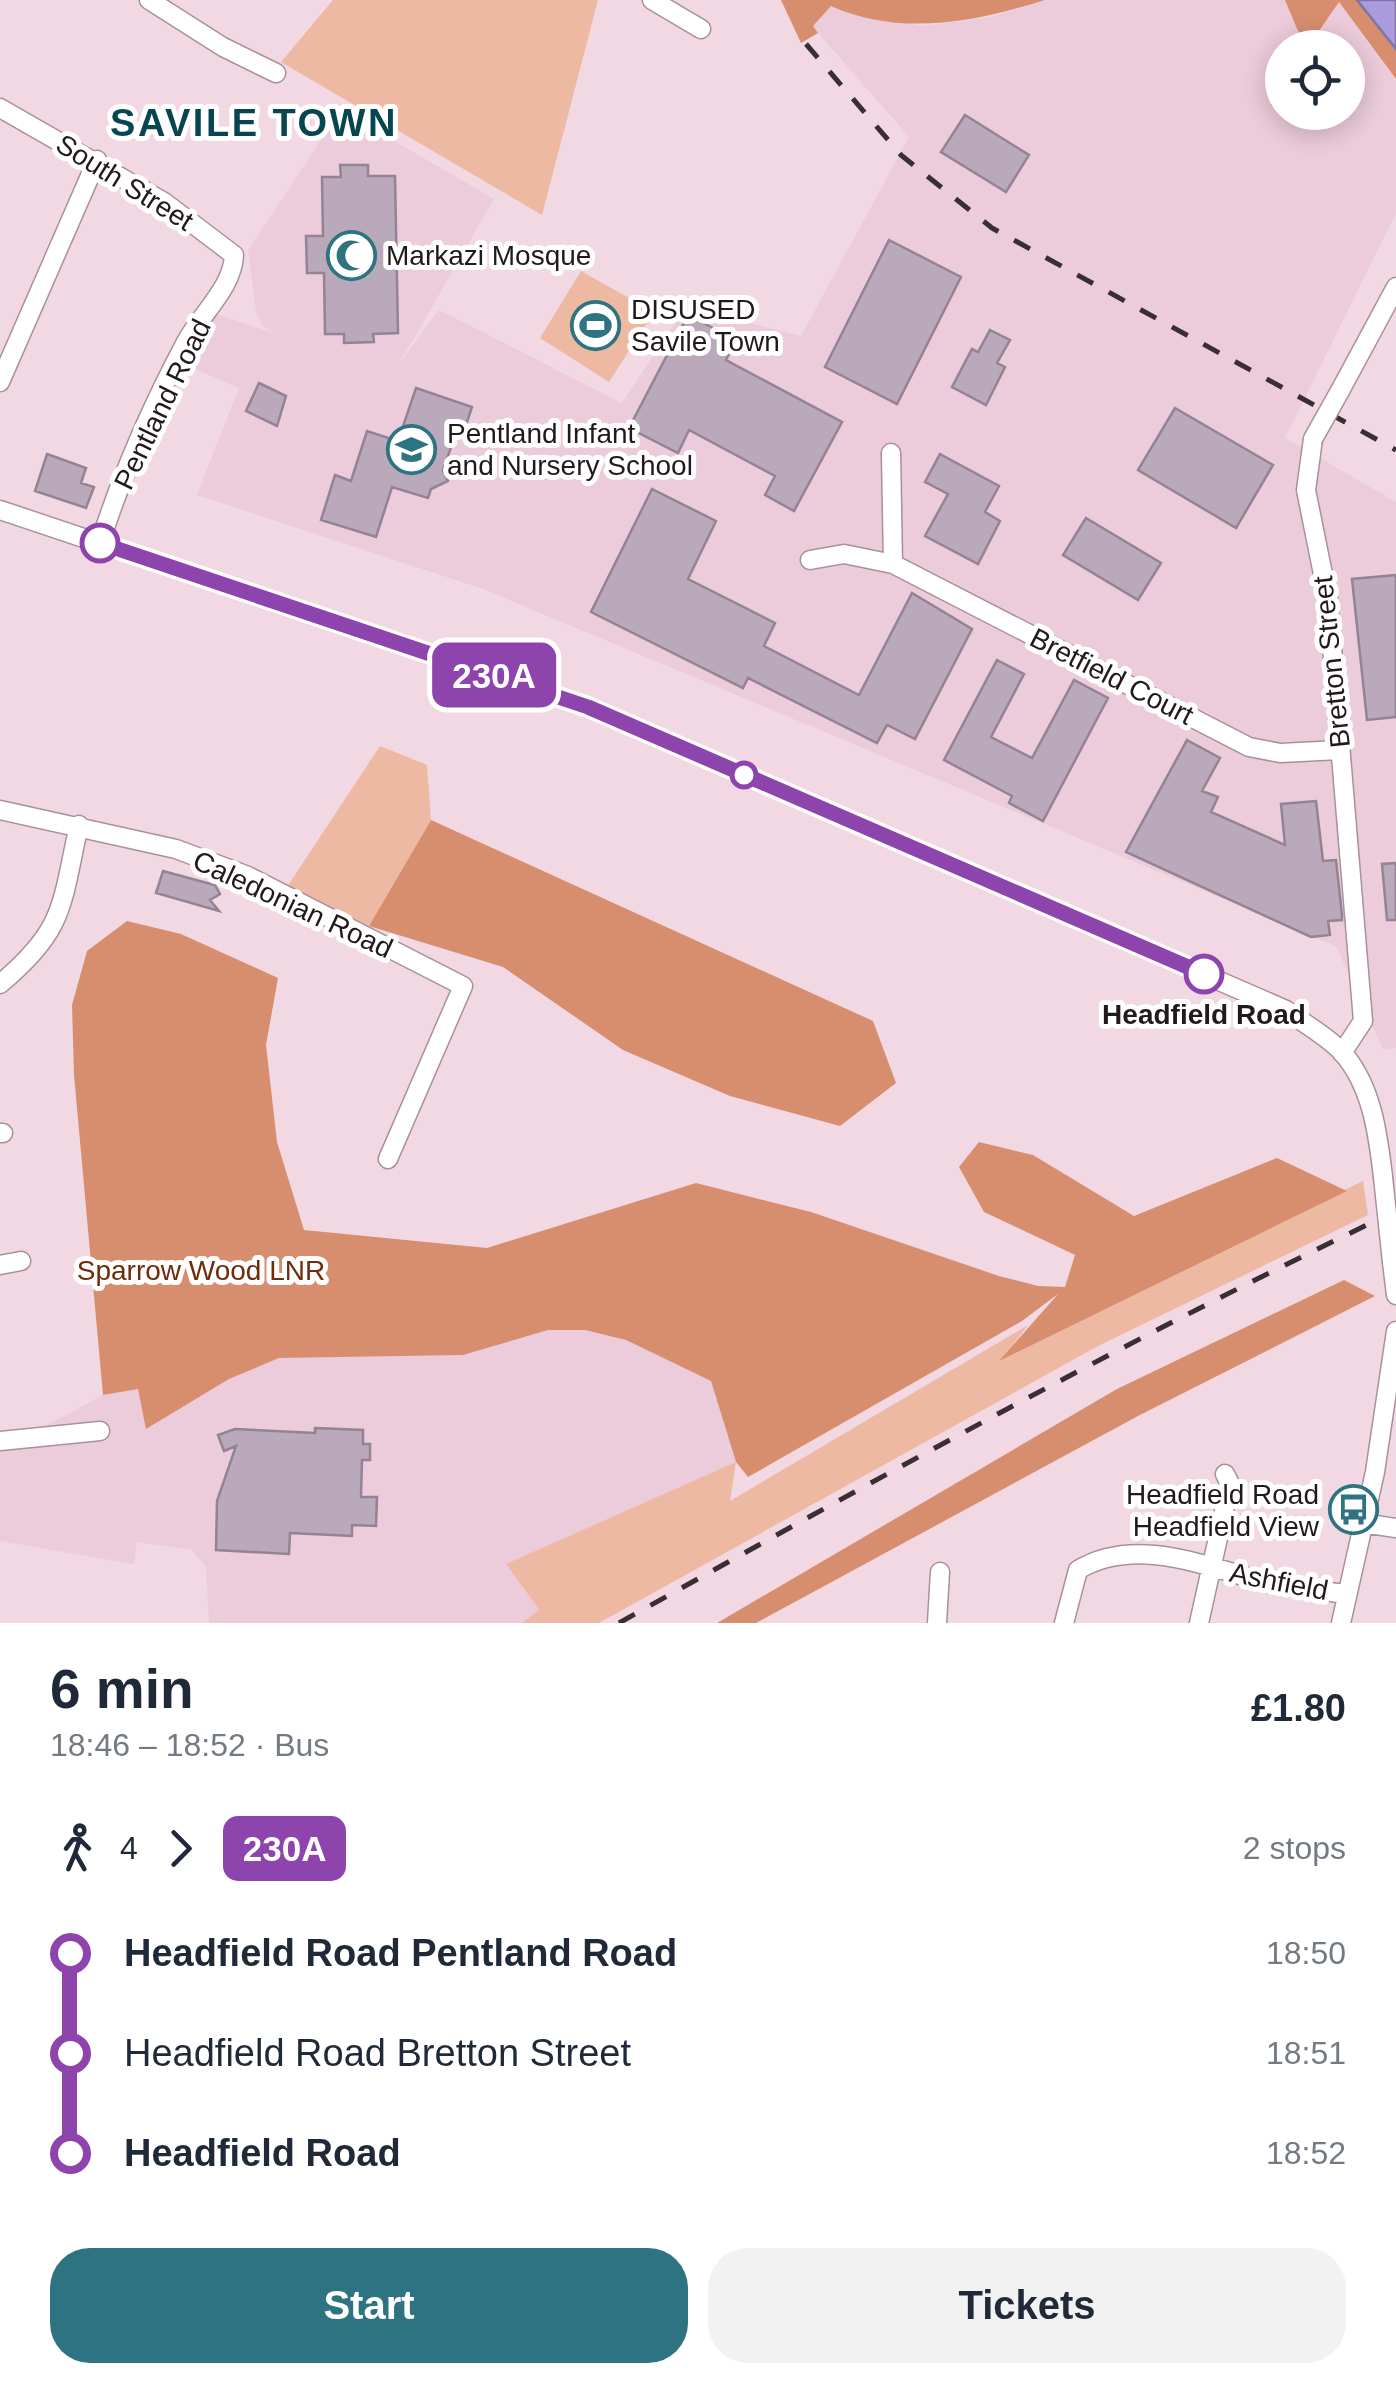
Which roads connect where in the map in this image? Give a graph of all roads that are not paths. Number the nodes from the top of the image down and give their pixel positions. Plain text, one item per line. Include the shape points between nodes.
1 (652, 0) edge
2 (161, 3) edge
3 (701, 28) dead end
4 (276, 73) dead end
5 (0, 108) edge
6 (98, 160) junction
7 (234, 269) joint
8 (1396, 287) edge
9 (0, 382) edge
10 (891, 454) dead end
11 (0, 510) edge
12 (100, 543) junction
13 (810, 560) dead end
14 (893, 564) junction
15 (1340, 750) junction
16 (0, 810) edge
17 (79, 825) junction
18 (0, 984) edge
19 (1342, 1052) junction
20 (388, 1159) dead end
21 (21, 1261) dead end
22 (0, 1265) edge
23 (1396, 1295) edge
24 (1396, 1331) edge
25 (100, 1432) dead end
26 (0, 1441) edge
27 (1226, 1474) dead end
28 (1363, 1523) junction
29 (1396, 1528) edge
30 (1210, 1567) junction
31 (940, 1572) dead end
32 (1347, 1594) junction
33 (937, 1623) edge
34 (1064, 1623) edge
35 (1199, 1623) edge
36 (1341, 1623) edge

1 - 3 street
2 - 4 street
5 - 6 street, South Street
6 - 7 street, South Street via 234,254
6 - 9 street
7 - 12 street, Pentland Road via 159,395
8 - 15 street, Bretton Street, bridge via 1313,440 1306,490 1328,598
10 - 14 street
11 - 12 street
12 - 19 street via 588,707 1286,1010
13 - 14 street, Bretfield Court via 844,554
14 - 15 street, Bretfield Court via 1249,747
15 - 19 street, Bretton Street via 1363,1021
16 - 17 street, Caledonian Road
17 - 18 street via 54,928 38,953
17 - 20 street, Caledonian Road via 176,849 248,876 463,986
19 - 23 street, bridge via 1376,1120
21 - 22 street
24 - 28 street
25 - 26 street
27 - 30 street, Ashfield via 1230,1484
28 - 29 street
28 - 32 street
30 - 32 street, Ashfield via 1280,1586
30 - 34 street, Ashfield via 1130,1554 1096,1559 1078,1570
30 - 35 street, Ashfield
31 - 33 street
32 - 36 street

